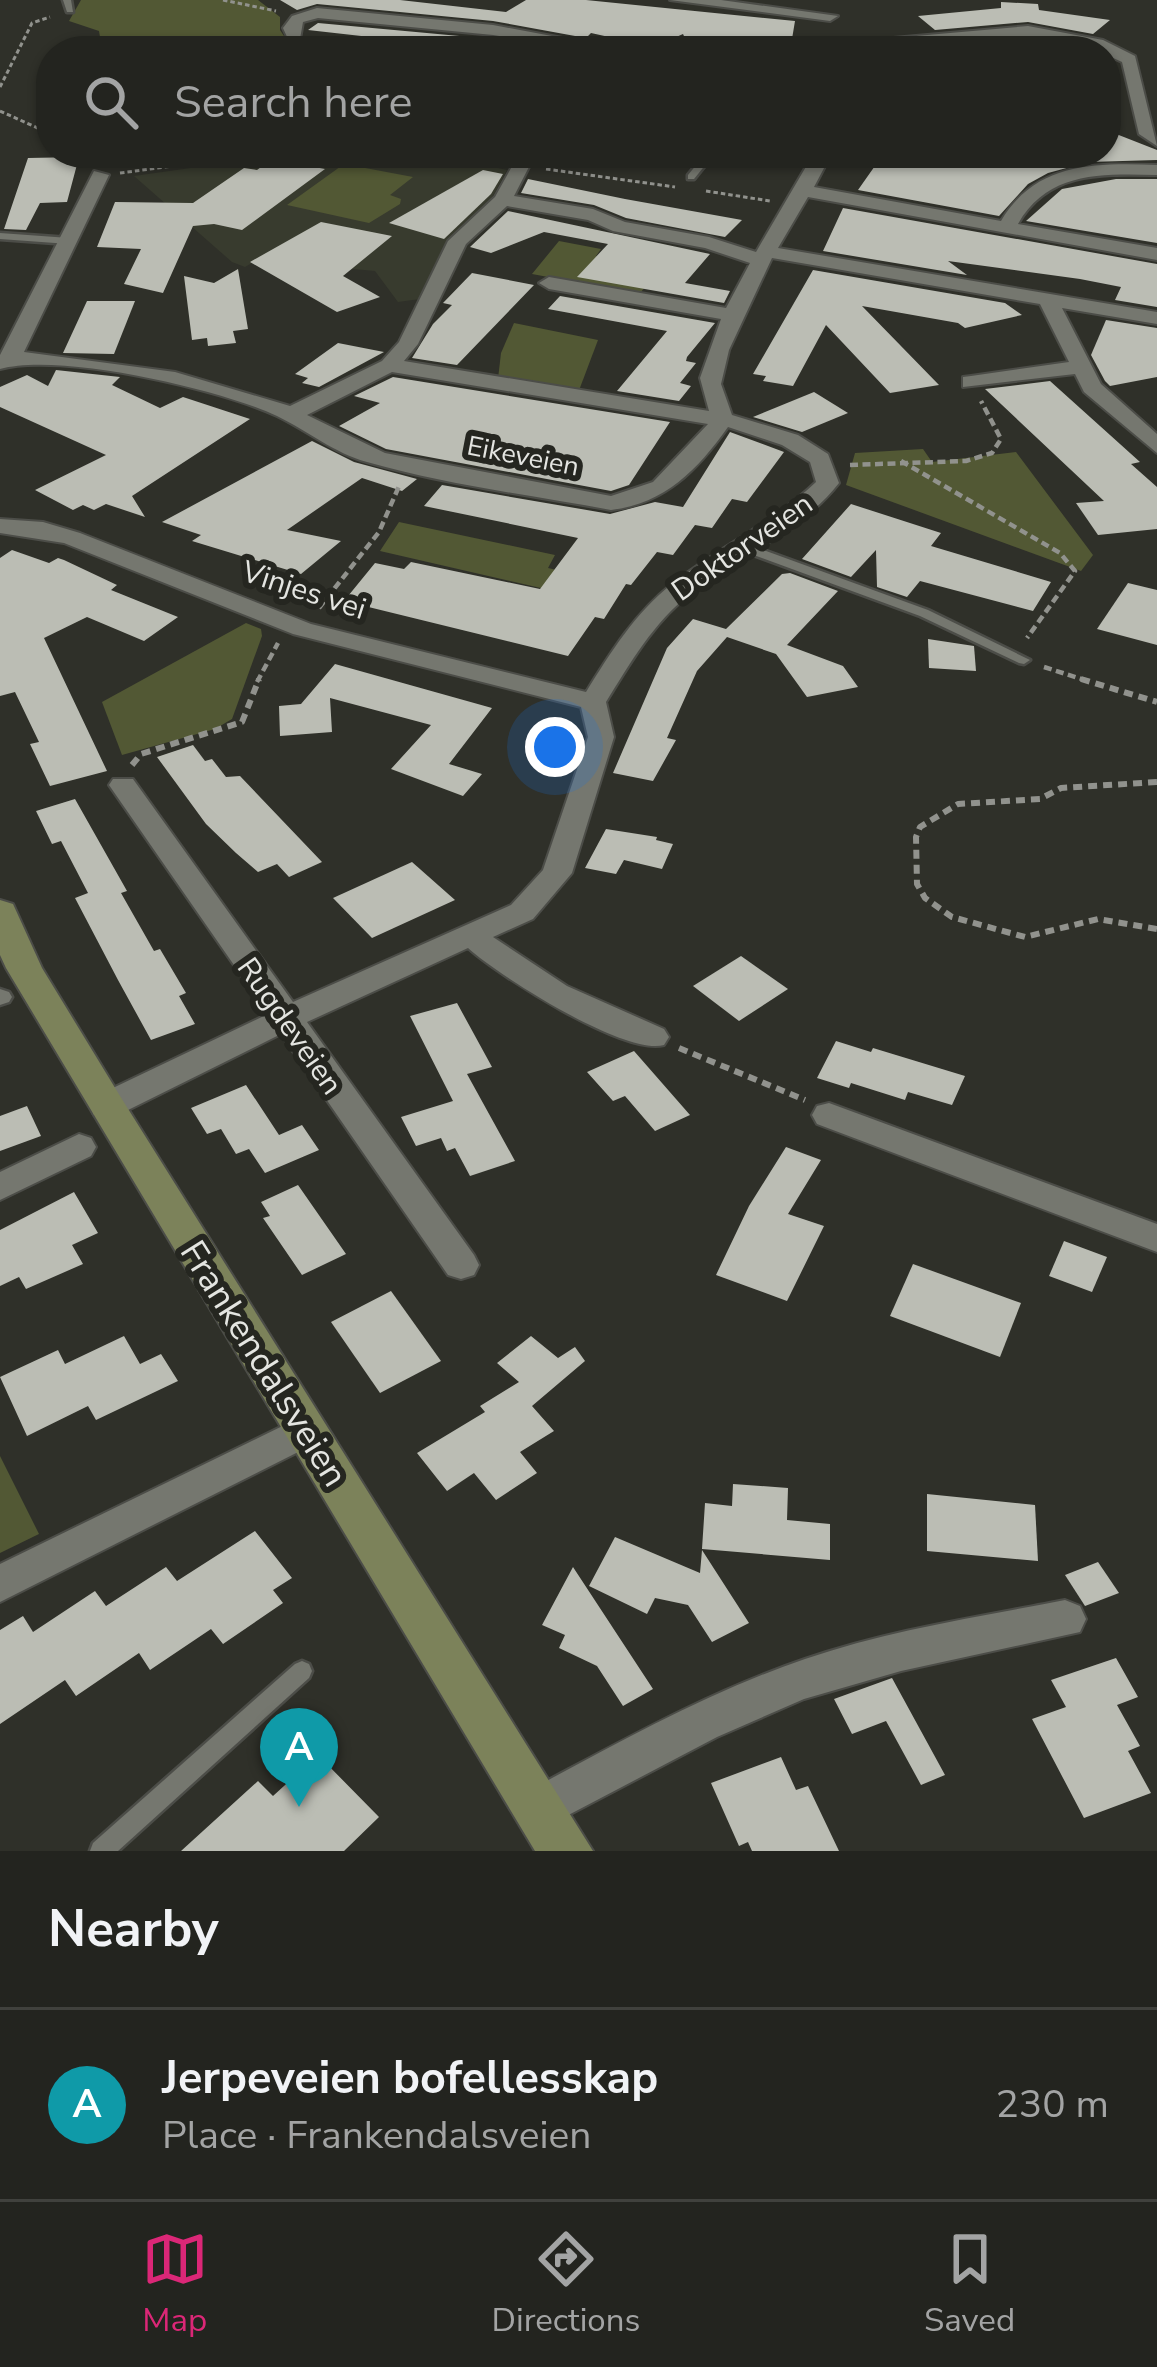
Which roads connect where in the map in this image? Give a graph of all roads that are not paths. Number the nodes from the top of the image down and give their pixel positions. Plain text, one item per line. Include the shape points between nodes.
1 (678, 0) edge
2 (825, 8) edge
3 (296, 27) road end
4 (519, 36) edge
5 (841, 36) edge
6 (951, 36) edge
7 (1052, 36) edge
8 (1121, 56) edge
9 (1157, 141) edge
10 (519, 168) edge
11 (698, 168) edge
12 (816, 168) edge
13 (1157, 170) edge
14 (100, 175) road end
15 (691, 177) dead end
16 (804, 191) junction
17 (503, 200) junction
18 (1007, 227) junction
19 (0, 236) edge
20 (69, 241) junction
21 (1157, 254) edge
22 (767, 256) junction
23 (549, 283) dead end
24 (1048, 300) junction
25 (734, 316) junction
26 (1157, 318) edge
27 (5, 360) edge
28 (389, 365) junction
29 (1078, 368) junction
30 (971, 382) road end
31 (292, 414) junction
32 (722, 422) junction
33 (1157, 446) edge
34 (0, 526) edge
35 (745, 547) junction
36 (1019, 658) road end
37 (593, 702) junction
38 (124, 785) road end
39 (0, 912) edge
40 (470, 933) junction
41 (284, 1019) junction
42 (653, 1037) road end
43 (106, 1106) junction
44 (829, 1115) road end
45 (80, 1147) dead end
46 (0, 1187) edge
47 (1157, 1238) edge
48 (460, 1265) dead end
49 (307, 1430) junction
50 (0, 1585) edge
51 (1065, 1619) dead end
52 (302, 1671) dead end
53 (538, 1809) junction
54 (101, 1851) edge
55 (566, 1851) edge

1 - 2 street
2 - 5 street
3 - 4 street via 316,13
6 - 7 street
8 - 9 street via 1137,77 1148,134
10 - 17 street
11 - 15 lane
12 - 16 street
13 - 18 street via 1058,179 1029,194
14 - 20 street
16 - 18 street
16 - 22 street
17 - 22 street
17 - 28 street via 458,241 408,344
18 - 21 street
19 - 20 lane
20 - 27 street
22 - 24 street
22 - 25 street
23 - 25 street
24 - 26 street
24 - 29 street
25 - 32 street via 711,380
27 - 31 street, Eikeveien via 134,368
28 - 31 street
28 - 32 street, Doktorveien
29 - 30 street
29 - 33 street
31 - 32 street, Eikeveien via 327,440 409,465 626,503 682,470
32 - 35 street, Doktorveien via 790,440 820,458 828,483
34 - 37 street, Vinjes vei via 72,538 295,627
35 - 36 lane
35 - 37 street, Doktorveien via 662,604
37 - 40 street via 601,736 557,872 522,912
38 - 41 street, Rugdeveien
39 - 43 main road, Frankendalsveien
40 - 41 street
40 - 42 street via 548,993
41 - 43 street
41 - 48 street, Rugdeveien
43 - 49 main road, Frankendalsveien
44 - 47 street
45 - 46 street
49 - 50 street
49 - 53 main road, Frankendalsveien
51 - 53 street via 803,1679 684,1730
52 - 54 lane
53 - 55 main road, Frankendalsveien

